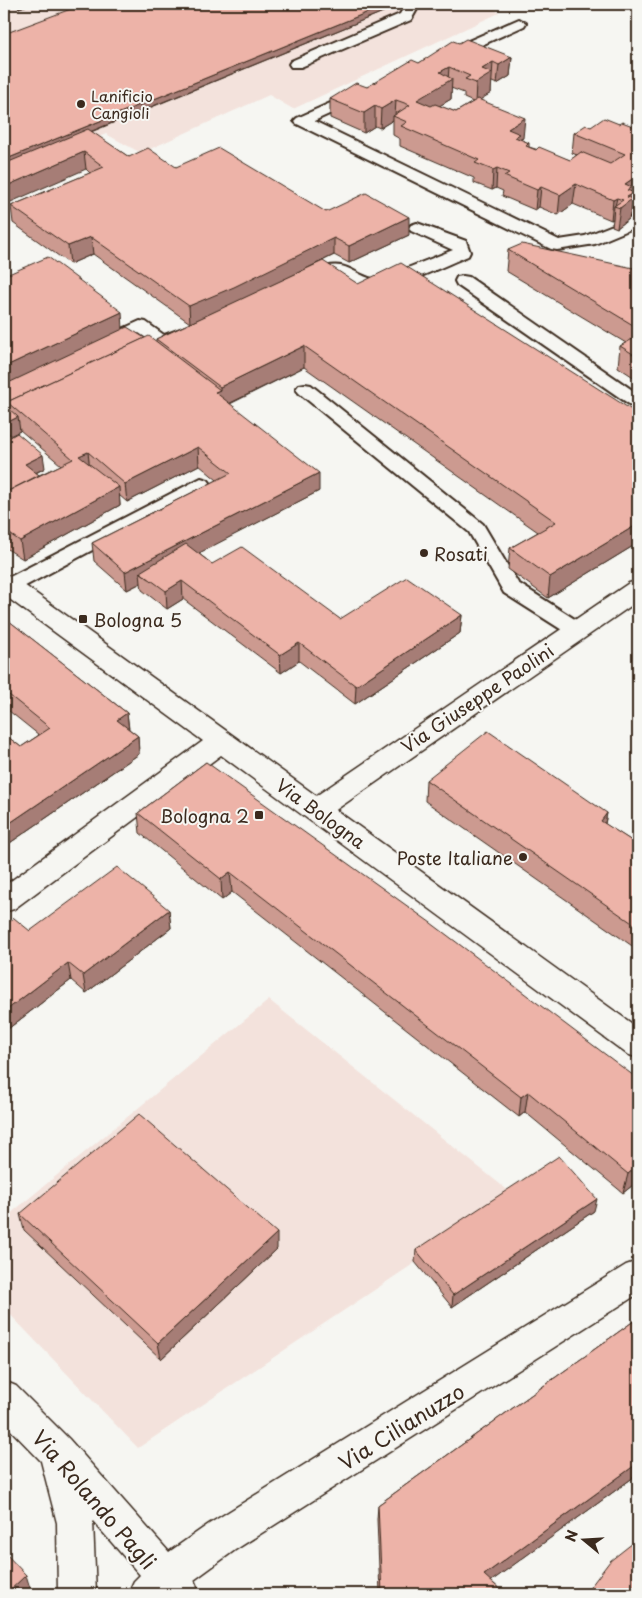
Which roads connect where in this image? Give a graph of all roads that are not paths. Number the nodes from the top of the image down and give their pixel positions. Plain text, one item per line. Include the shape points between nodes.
1 (413, 4) edge
2 (519, 24) dead end
3 (438, 60) edge
4 (296, 64) dead end
5 (374, 89) edge
6 (638, 220) edge
7 (417, 228) dead end
8 (463, 281) dead end
9 (298, 285) edge
10 (125, 316) dead end
11 (140, 326) junction
12 (199, 326) edge
13 (89, 351) edge
14 (304, 389) dead end
15 (638, 402) edge
16 (201, 484) dead end
17 (6, 584) edge
18 (638, 589) edge
19 (577, 630) junction
20 (222, 741) junction
21 (316, 808) junction
22 (4, 901) edge
23 (638, 1044) edge
24 (638, 1276) edge
25 (4, 1398) edge
26 (56, 1451) junction
27 (164, 1589) edge
28 (77, 1594) edge

1 - 4 lane via 406,17
2 - 3 lane
5 - 6 lane via 302,121 557,244 589,240
7 - 9 lane via 460,245 462,252 379,285 368,285 342,270 334,270
8 - 15 lane
10 - 11 lane
11 - 12 lane via 163,342
11 - 13 lane
14 - 19 lane via 476,528 511,588
16 - 17 lane
17 - 20 street, Via Bologna
18 - 19 street, Via Giuseppe Paolini
19 - 21 street, Via Giuseppe Paolini
20 - 21 street, Via Bologna
20 - 22 street
21 - 23 street, Via Bologna
24 - 27 street, Via Cilianuzzo via 222,1537
25 - 26 street, Via Rolando Pagli
26 - 27 street, Via Rolando Pagli
26 - 28 street via 75,1523

